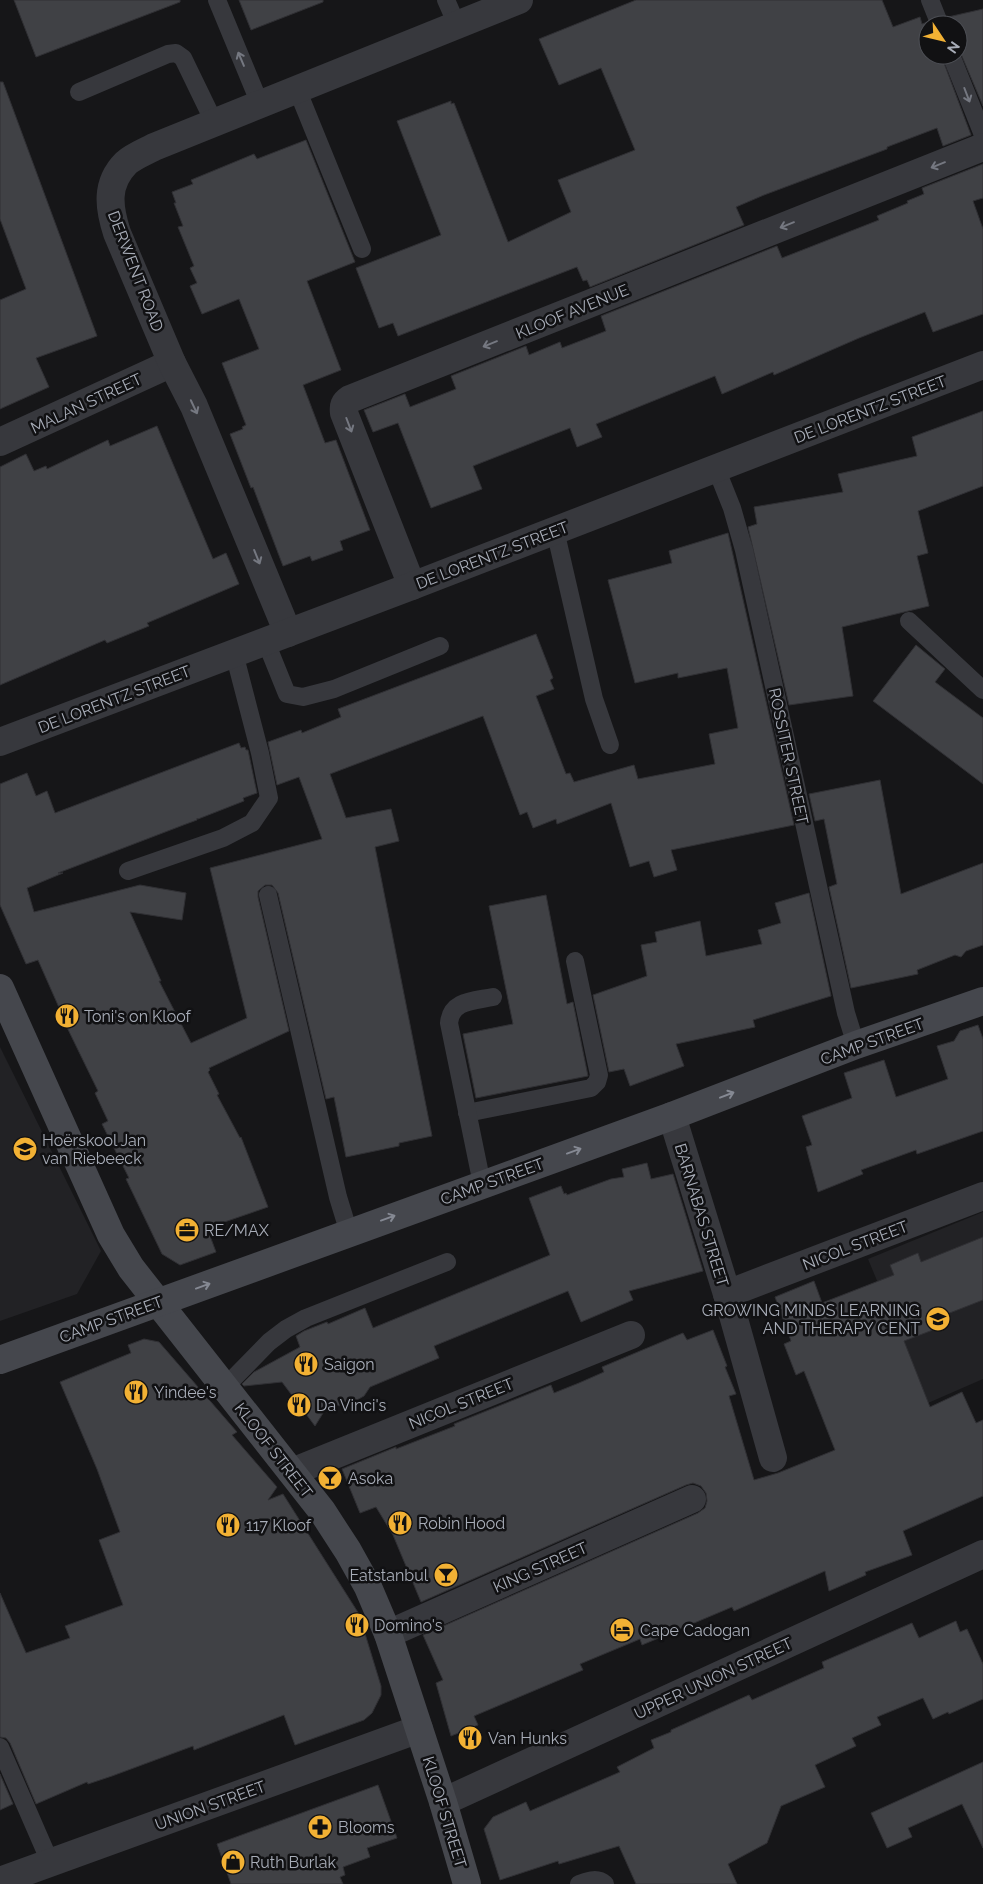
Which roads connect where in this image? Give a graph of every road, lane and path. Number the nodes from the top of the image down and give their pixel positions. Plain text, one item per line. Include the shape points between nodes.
1 (217, 0) edge
2 (446, 0) edge
3 (519, 0) edge
4 (930, 0) edge
5 (470, 13) edge
6 (936, 15) edge
7 (956, 65) edge
8 (297, 89) junction
9 (79, 92) dead end
10 (260, 104) junction
11 (214, 122) junction
12 (983, 135) edge
13 (983, 147) edge
14 (362, 249) dead end
15 (172, 363) junction
16 (983, 365) edge
17 (0, 442) edge
18 (716, 468) junction
19 (555, 530) junction
20 (412, 586) junction
21 (909, 621) dead end
22 (277, 637) junction
23 (440, 646) dead end
24 (234, 653) junction
25 (983, 690) edge
26 (0, 742) edge
27 (610, 745) dead end
28 (128, 871) dead end
29 (268, 895) dead end
30 (574, 961) dead end
31 (0, 988) edge
32 (493, 997) dead end
33 (983, 1001) edge
34 (856, 1045) junction
35 (467, 1113) junction
36 (672, 1116) junction
37 (482, 1184) junction
38 (983, 1196) edge
39 (349, 1233) junction
40 (447, 1262) dead end
41 (727, 1294) junction
42 (157, 1302) junction
43 (631, 1336) dead end
44 (0, 1360) edge
45 (225, 1387) junction
46 (773, 1458) dead end
47 (292, 1472) junction
48 (692, 1499) dead end
49 (983, 1554) edge
50 (388, 1634) junction
51 (420, 1729) junction
52 (0, 1747) edge
53 (443, 1802) junction
54 (50, 1862) junction
55 (0, 1881) edge
56 (467, 1884) edge
57 (580, 1884) edge
58 (605, 1884) edge

10 -> 1 lane
2 - 5 lane
3 - 5 street, DERWENT ROAD
4 - 6 lane
5 - 8 street, DERWENT ROAD
7 -> 12 lane
8 - 10 street, DERWENT ROAD
8 - 14 lane
9 - 11 lane via 176,53 183,58
10 - 11 street, DERWENT ROAD
11 - 15 street, DERWENT ROAD via 134,157 126,163 112,189 110,212 117,233
13 -> 20 street, KLOOF AVENUE via 350,399 343,408 344,413
15 - 17 street, MALAN STREET
15 -> 22 street, DERWENT ROAD via 194,406
16 - 18 street, DE LORENTZ STREET
18 - 19 street, DE LORENTZ STREET
18 - 34 lane, ROSSITER STREET via 744,550 846,1013
19 - 20 street, DE LORENTZ STREET
19 - 27 lane via 592,691
20 - 22 street, DE LORENTZ STREET
21 - 25 lane
22 - 23 lane via 287,694 303,697 334,689
22 - 24 street, DE LORENTZ STREET
24 - 26 street, DE LORENTZ STREET
24 - 28 lane via 269,798 252,823 223,838
29 - 39 lane
30 - 35 lane via 599,1075 597,1082 591,1088
31 - 42 street, KLOOF STREET via 111,1236
32 - 35 lane via 456,1006 450,1013 449,1023
33 - 34 street, CAMP STREET
36 -> 34 street, CAMP STREET
35 - 37 lane
37 -> 36 street, CAMP STREET
36 - 41 street, BARNABAS STREET
39 -> 37 street, CAMP STREET
38 - 41 street, NICOL STREET
42 -> 39 street, CAMP STREET
40 - 45 lane via 286,1329
41 - 46 street, BARNABAS STREET
42 - 44 street, CAMP STREET
42 - 45 street, KLOOF STREET
43 - 47 street, NICOL STREET
45 - 47 street, KLOOF STREET
47 - 50 street, KLOOF STREET via 348,1551
48 - 50 street, KING STREET
49 - 53 street, UPPER UNION STREET
50 - 51 street, KLOOF STREET
51 - 53 street, KLOOF STREET
51 - 54 street, UNION STREET
52 - 54 lane
53 - 56 street, KLOOF STREET
54 - 55 street, UNION STREET
57 - 58 lane via 591,1879

